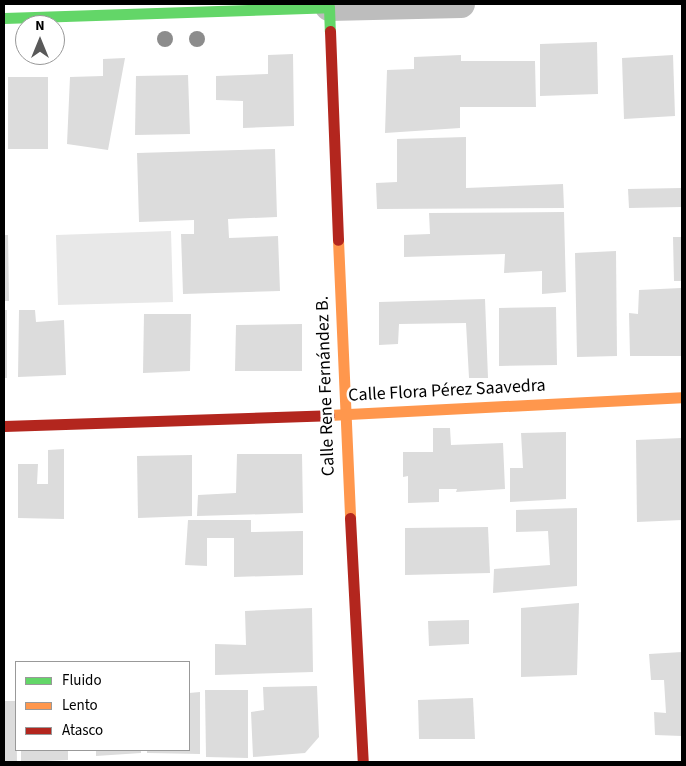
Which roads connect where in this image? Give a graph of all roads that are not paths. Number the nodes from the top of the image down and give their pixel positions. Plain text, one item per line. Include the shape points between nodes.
1 (461, 4) edge
2 (329, 8) junction
3 (4, 18) edge
4 (682, 397) edge
5 (344, 414) junction
6 (4, 426) edge
7 (363, 762) edge

1 - 2 street
2 - 3 street
2 - 5 street, Calle Rene Fernández B.
4 - 5 street, Calle Flora Pérez Saavedra
5 - 6 street, Calle Flora Pérez Saavedra
5 - 7 street, Calle Rene Fernández B.

